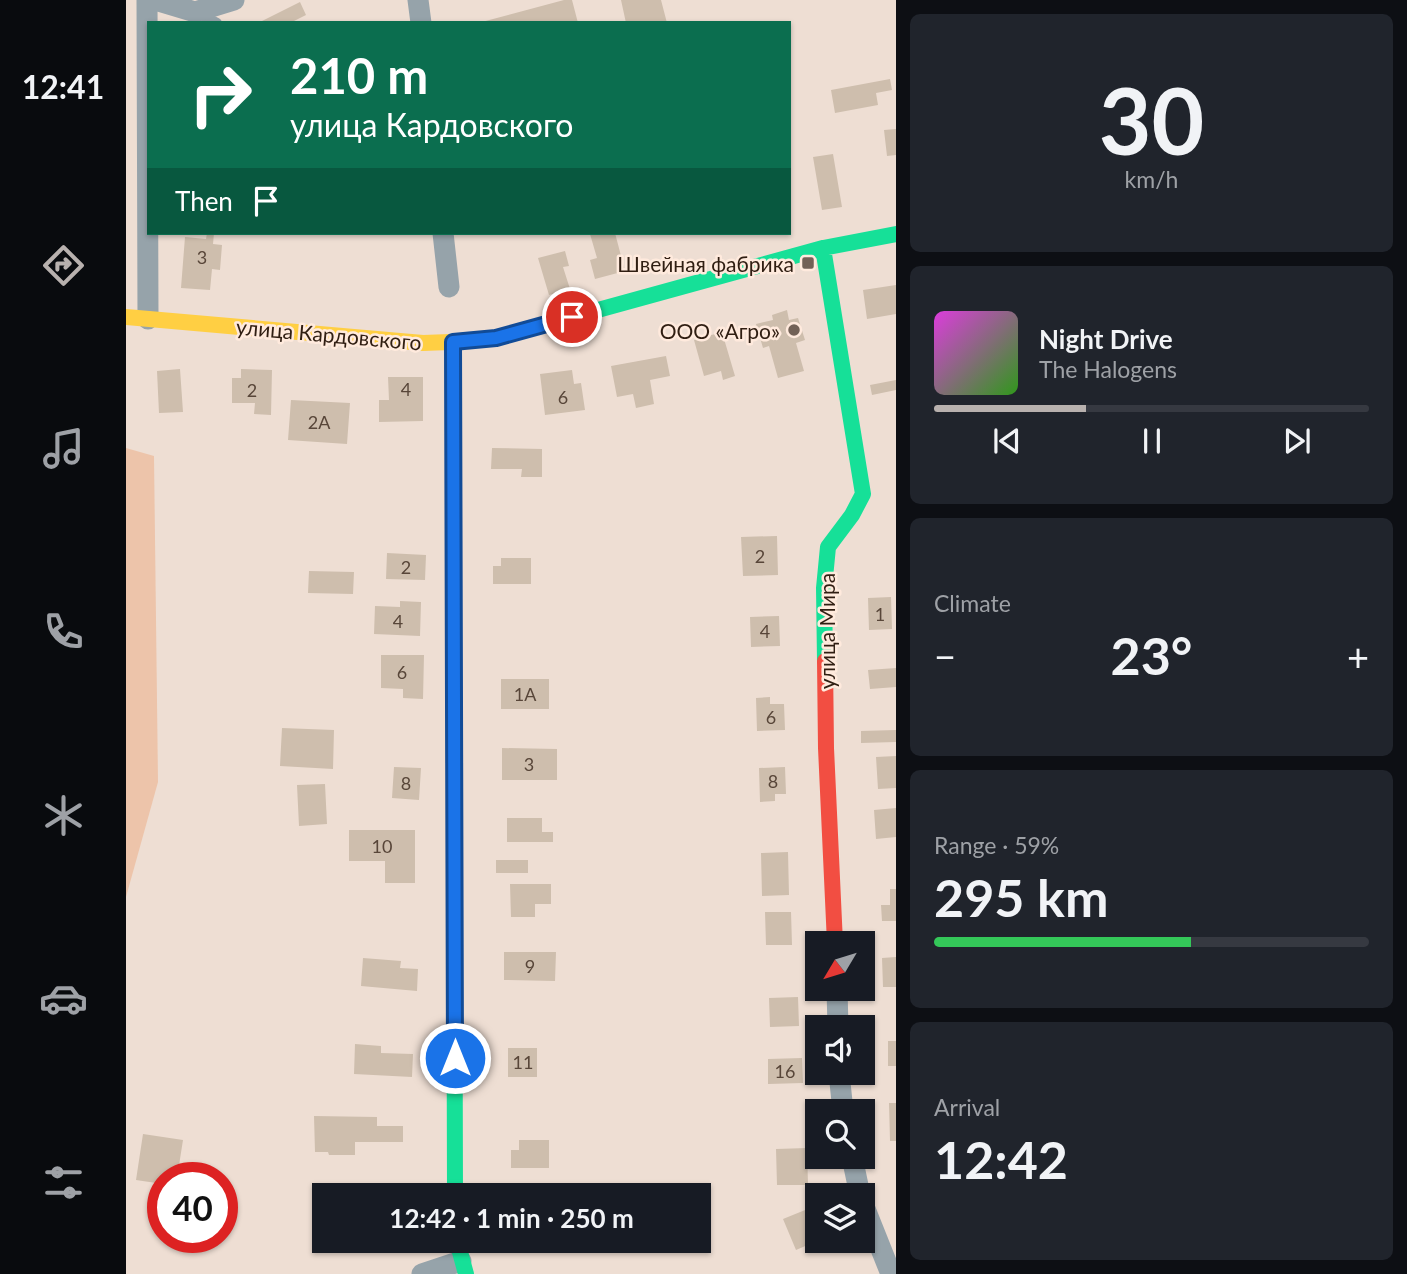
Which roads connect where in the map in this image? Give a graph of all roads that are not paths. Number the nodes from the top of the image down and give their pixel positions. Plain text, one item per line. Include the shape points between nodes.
1 (147, 0) edge
2 (155, 0) edge
3 (234, 0) edge
4 (418, 0) edge
5 (195, 12) junction
6 (147, 21) edge
7 (213, 21) edge
8 (421, 21) edge
9 (896, 233) edge
10 (148, 235) edge
11 (443, 235) edge
12 (823, 248) junction
13 (449, 287) dead end
14 (126, 317) edge
15 (148, 319) junction
16 (453, 342) junction
17 (834, 931) edge
18 (456, 1183) edge
19 (875, 1234) edge
20 (461, 1258) edge
21 (422, 1274) edge
22 (891, 1274) edge

1 - 6 street
2 - 5 street
3 - 5 street
4 - 8 street
5 - 7 lane
9 - 12 street, улица Кардовского
10 - 15 street
11 - 13 street
12 - 16 street, улица Кардовского via 496,338
12 - 17 street, улица Мира via 863,494 828,547 824,588
14 - 15 street, улица Кардовского
15 - 16 street, улица Кардовского
16 - 18 street
19 - 22 street
20 - 21 street

